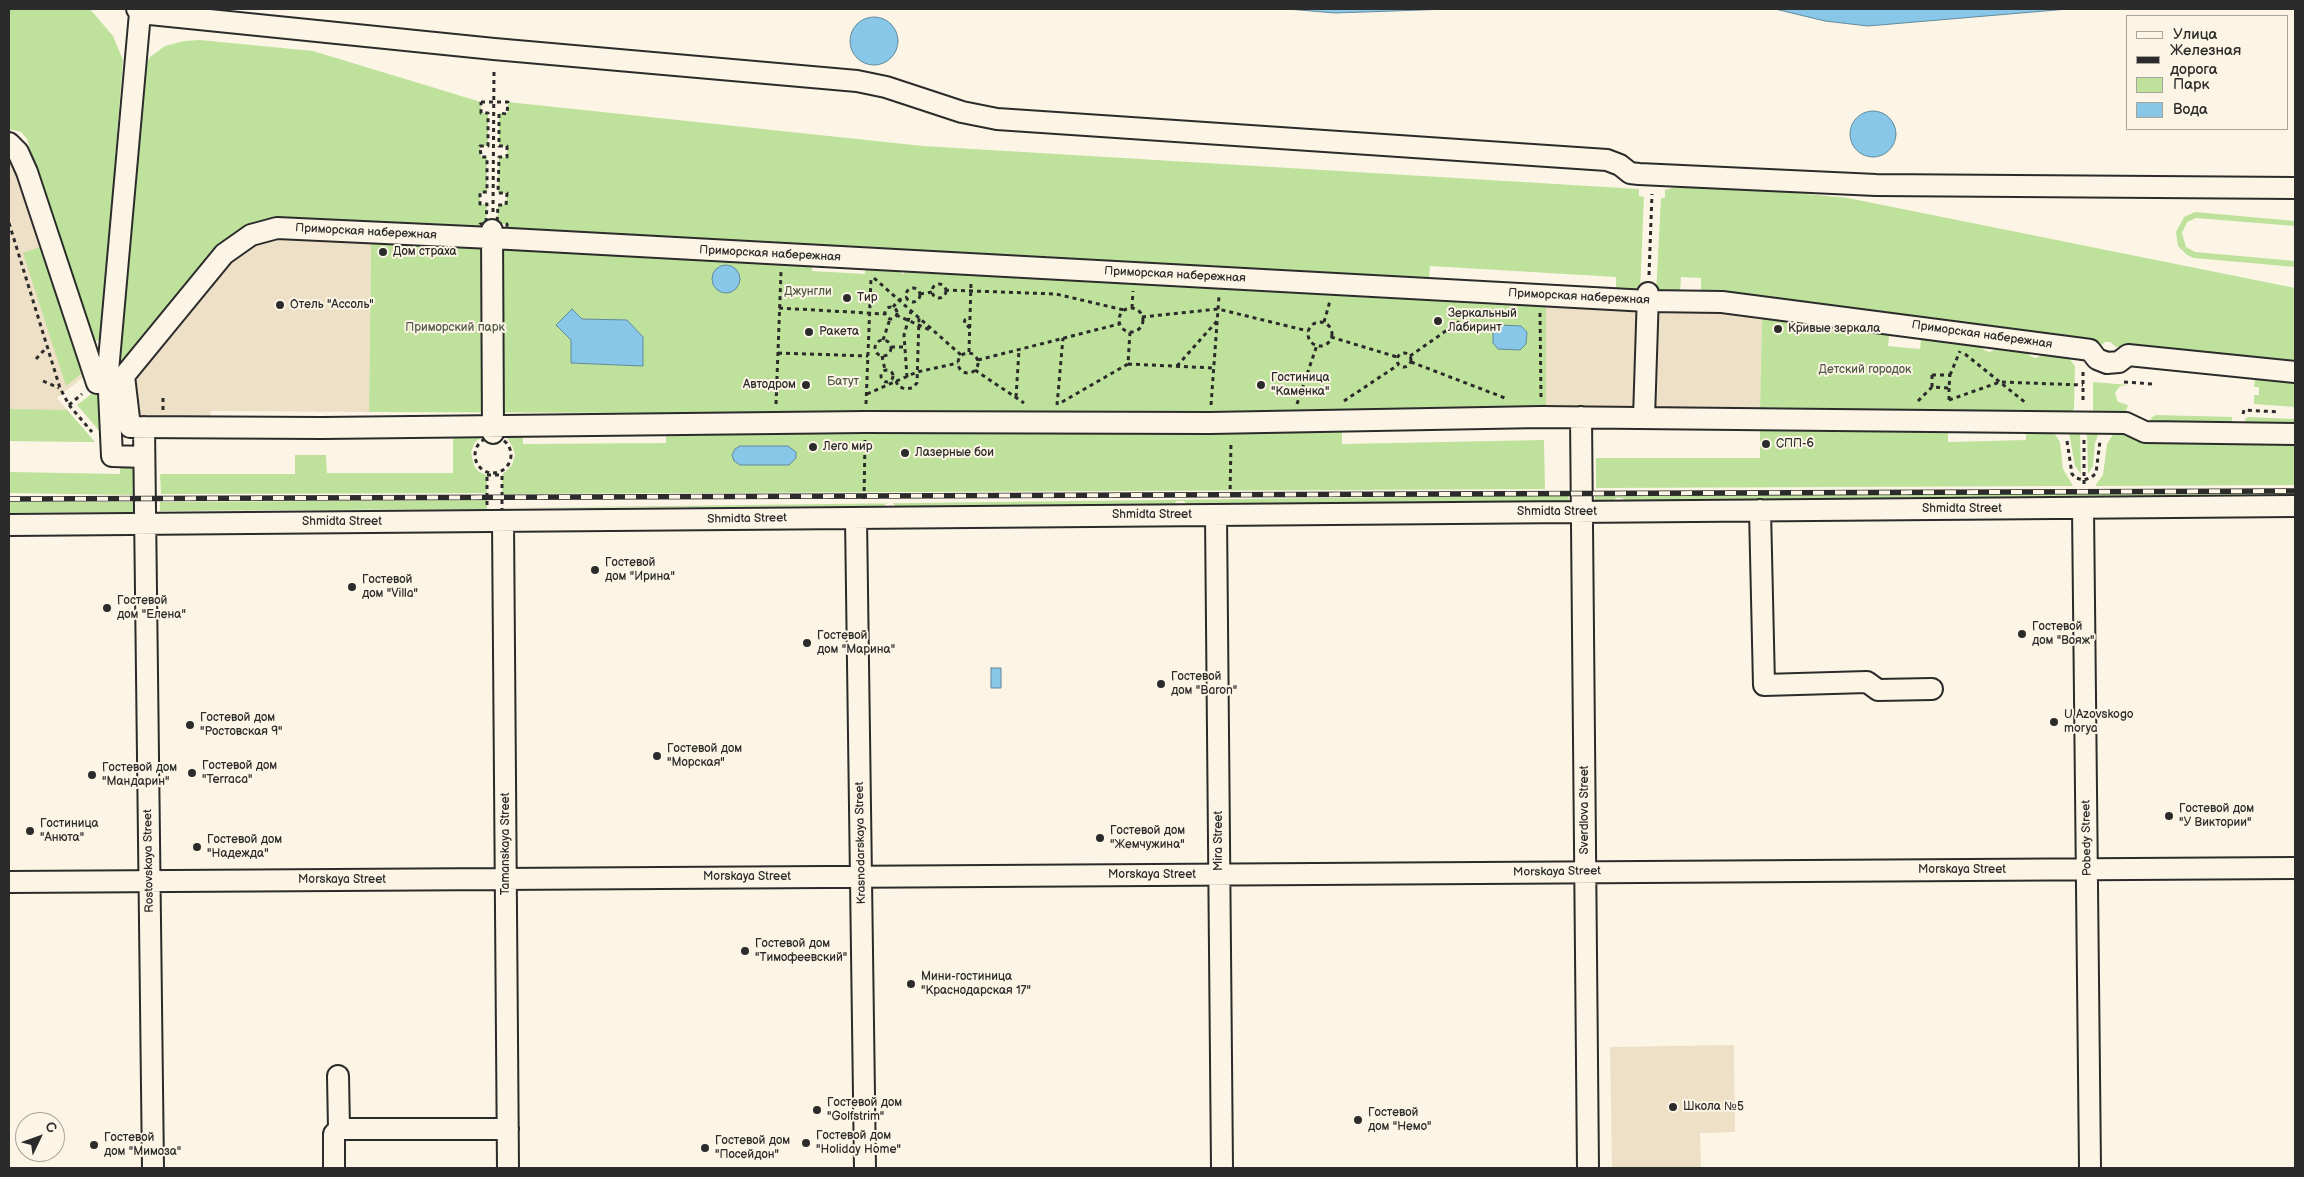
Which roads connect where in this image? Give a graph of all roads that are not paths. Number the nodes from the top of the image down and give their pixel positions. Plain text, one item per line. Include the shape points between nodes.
1 (138, 11) edge
2 (9, 143) edge
3 (2295, 188) edge
4 (492, 234) junction
5 (1648, 297) junction
6 (2295, 372) edge
7 (110, 380) junction
8 (1581, 417) junction
9 (1644, 418) junction
10 (144, 427) junction
11 (490, 433) junction
12 (2295, 434) edge
13 (144, 453) junction
14 (2084, 498) junction
15 (2295, 506) edge
16 (860, 510) junction
17 (1223, 510) junction
18 (1760, 510) junction
19 (1582, 512) junction
20 (503, 521) junction
21 (144, 524) junction
22 (9, 525) edge
23 (1932, 689) dead end
24 (2295, 868) edge
25 (2087, 869) junction
26 (1585, 871) junction
27 (1219, 875) junction
28 (862, 877) junction
29 (506, 879) junction
30 (150, 881) junction
31 (9, 882) edge
32 (338, 1076) dead end
33 (339, 1129) junction
34 (508, 1129) junction
35 (153, 1168) edge
36 (334, 1168) edge
37 (508, 1168) edge
38 (865, 1168) edge
39 (1222, 1168) edge
40 (1588, 1168) edge
41 (2090, 1168) edge

1 - 3 street via 494,49 857,81 997,119 1607,160 1630,173 1639,174 1876,184
1 - 7 street
2 - 7 street via 18,152 27,172
4 - 5 street, Приморская набережная via 972,265 1540,295
4 - 7 street, Приморская набережная via 278,228 258,232 237,243 218,259
4 - 11 street
5 - 6 street, Приморская набережная via 1722,302 2090,350 2097,359 2107,363 2118,362 2128,356
5 - 9 street
7 - 10 street via 130,427
7 - 13 street via 112,456
8 - 9 street
8 - 11 street via 1210,423 1032,418
8 - 19 street, Sverdlova Street
9 - 12 street via 2126,423 2145,432
10 - 11 street
10 - 13 street, Rostovskaya Street
13 - 21 street, Rostovskaya Street
14 - 15 street, Shmidta Street
14 - 18 street, Shmidta Street
14 - 25 street, Pobedy Street
16 - 17 street, Shmidta Street
16 - 20 street, Shmidta Street
16 - 28 street, Krasnodarskaya Street
17 - 19 street, Shmidta Street
17 - 27 street, Mira Street
18 - 19 street, Shmidta Street
18 - 23 street via 1764,685 1867,682 1878,690
19 - 26 street, Sverdlova Street
20 - 21 street, Shmidta Street
20 - 29 street, Tamanskaya Street
21 - 22 street, Shmidta Street
21 - 30 street, Rostovskaya Street
24 - 25 street, Morskaya Street
25 - 26 street, Morskaya Street
25 - 41 street, Pobedy Street
26 - 27 street, Morskaya Street
26 - 40 street, Sverdlova Street
27 - 28 street, Morskaya Street
27 - 39 street, Mira Street
28 - 29 street, Morskaya Street
28 - 38 street, Krasnodarskaya Street
29 - 30 street, Morskaya Street
29 - 34 street, Tamanskaya Street
30 - 31 street, Morskaya Street
30 - 35 street, Rostovskaya Street
32 - 33 street
33 - 34 street
33 - 36 street via 334,1134
34 - 37 street, Tamanskaya Street

